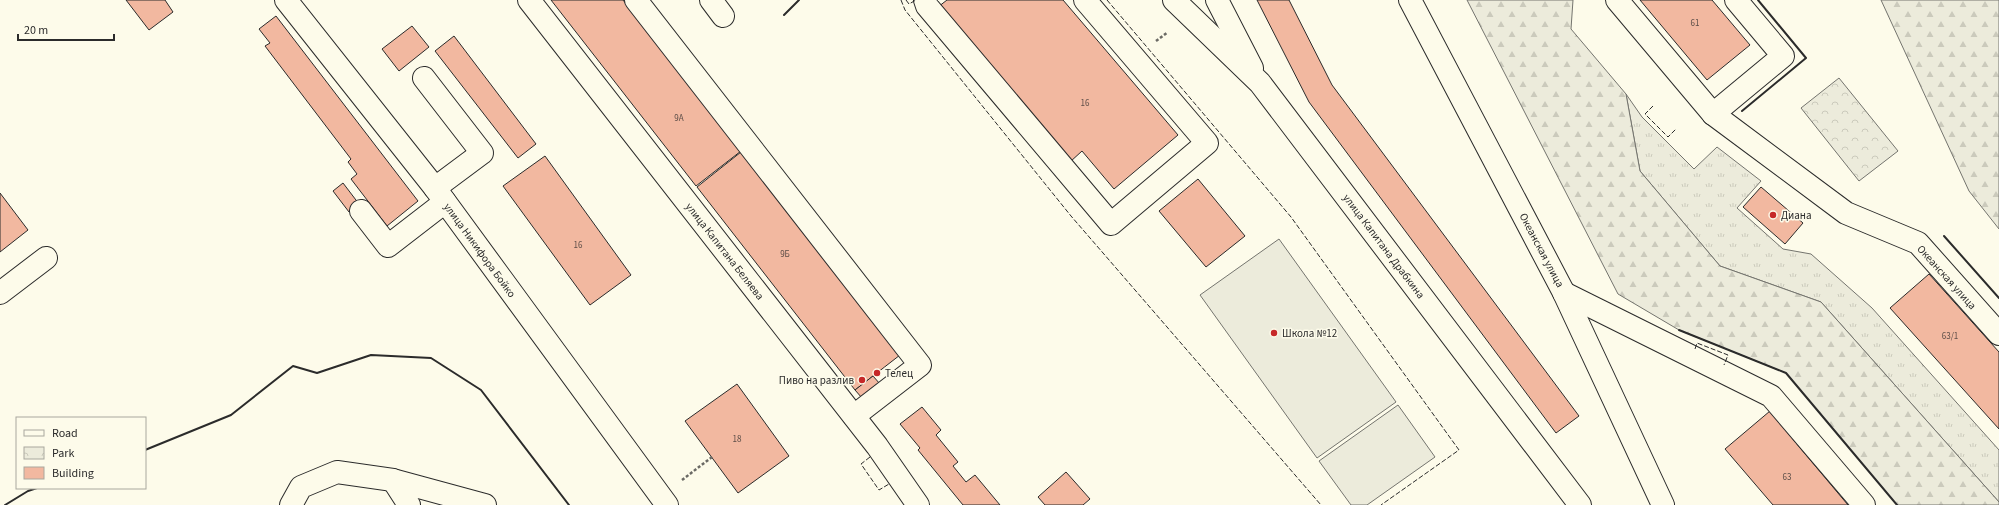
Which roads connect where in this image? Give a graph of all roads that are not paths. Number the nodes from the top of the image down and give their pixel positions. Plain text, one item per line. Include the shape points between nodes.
1 (286, 0) edge
2 (529, 0) edge
3 (636, 0) edge
4 (1085, 0) edge
5 (1174, 0) edge
6 (1217, 0) edge
7 (1410, 0) edge
8 (1617, 0) edge
9 (1736, 0) edge
10 (928, 2) edge
11 (424, 78) dead end
12 (1260, 83) junction
13 (1713, 114) junction
14 (440, 195) junction
15 (361, 211) dead end
16 (46, 258) dead end
17 (0, 293) edge
18 (1564, 293) junction
19 (1999, 334) edge
20 (854, 416) junction
21 (393, 480) junction
22 (664, 501) edge
23 (291, 505) edge
24 (410, 505) edge
25 (485, 505) edge
26 (918, 505) edge
27 (1580, 505) edge
28 (1663, 505) edge
29 (1864, 505) edge

1 - 14 street, улица Никифора Бойко
2 - 20 street, улица Капитана Беляева
3 - 20 street via 920,365
4 - 10 street via 1207,143 1111,224
5 - 12 street, улица Капитана Драбкина
6 - 12 street
7 - 18 street, Океанская улица
8 - 13 street, Океанская улица
9 - 13 street via 1783,56
11 - 14 street via 482,153
12 - 27 street, улица Капитана Драбкина
13 - 19 street, Океанская улица via 1846,213 1918,243
14 - 15 street via 388,246
14 - 22 street, улица Никифора Бойко
16 - 17 street
18 - 28 street, Океанская улица
18 - 29 street via 1770,396
20 - 26 street, улица Капитана Беляева
21 - 23 street via 337,472 301,487
21 - 24 street
21 - 25 street

